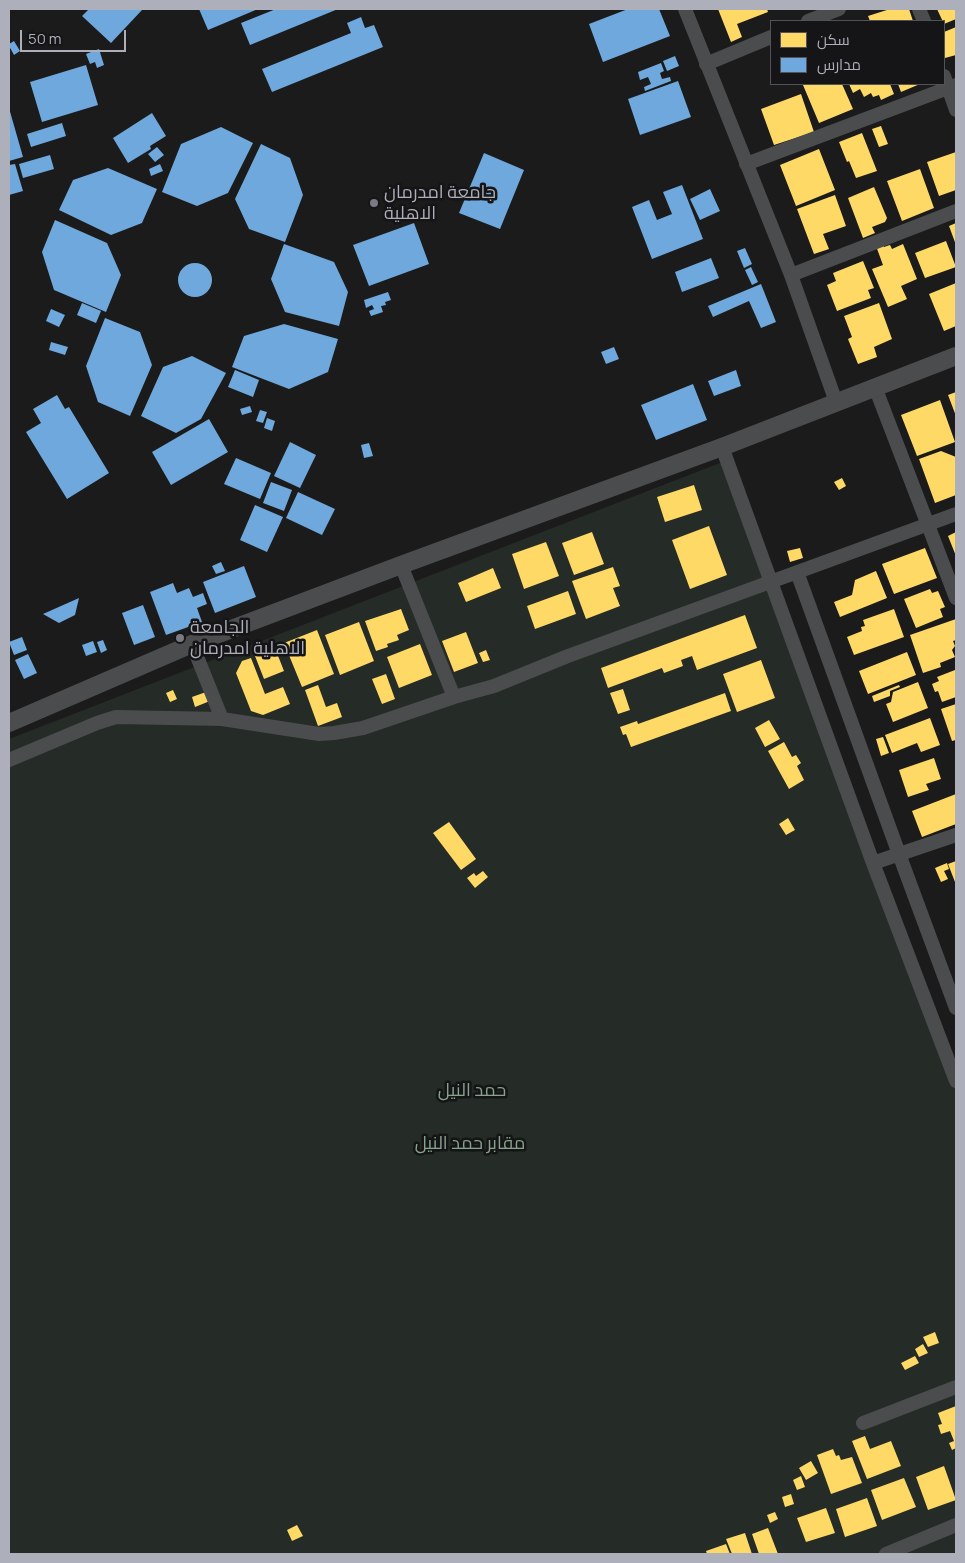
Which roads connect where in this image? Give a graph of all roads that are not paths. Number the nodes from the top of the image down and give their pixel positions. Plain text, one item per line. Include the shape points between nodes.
1 (685, 9) edge
2 (838, 9) edge
3 (810, 20) edge
4 (770, 37) edge
5 (706, 64) junction
6 (949, 83) edge
7 (944, 85) edge
8 (956, 110) edge
9 (746, 164) junction
10 (956, 211) edge
11 (791, 275) junction
12 (956, 356) edge
13 (875, 387) junction
14 (836, 402) junction
15 (722, 447) junction
16 (956, 514) edge
17 (928, 524) junction
18 (401, 565) junction
19 (797, 572) junction
20 (771, 581) junction
21 (956, 598) edge
22 (192, 644) junction
23 (454, 697) junction
24 (222, 719) junction
25 (9, 723) edge
26 (9, 760) edge
27 (956, 835) edge
28 (899, 854) junction
29 (873, 863) junction
30 (956, 1008) edge
31 (956, 1081) edge
32 (956, 1386) edge
33 (863, 1423) dead end
34 (956, 1526) edge
35 (886, 1554) edge

1 - 5 street
2 - 3 street
4 - 5 street
5 - 9 street
6 - 8 street
7 - 9 street
9 - 11 street
10 - 11 street
11 - 14 street
12 - 13 street
13 - 14 street
13 - 17 street
14 - 15 street
15 - 18 street
15 - 20 street
16 - 17 street
17 - 19 street
17 - 21 street
18 - 22 street
18 - 23 street
19 - 20 street
19 - 28 street
20 - 23 street via 494,686
20 - 29 street
22 - 24 street
22 - 25 street
23 - 24 street via 363,728 334,733 302,732
24 - 26 street via 116,717
27 - 28 street
28 - 29 street
28 - 30 street
29 - 31 street
32 - 33 street
34 - 35 street

